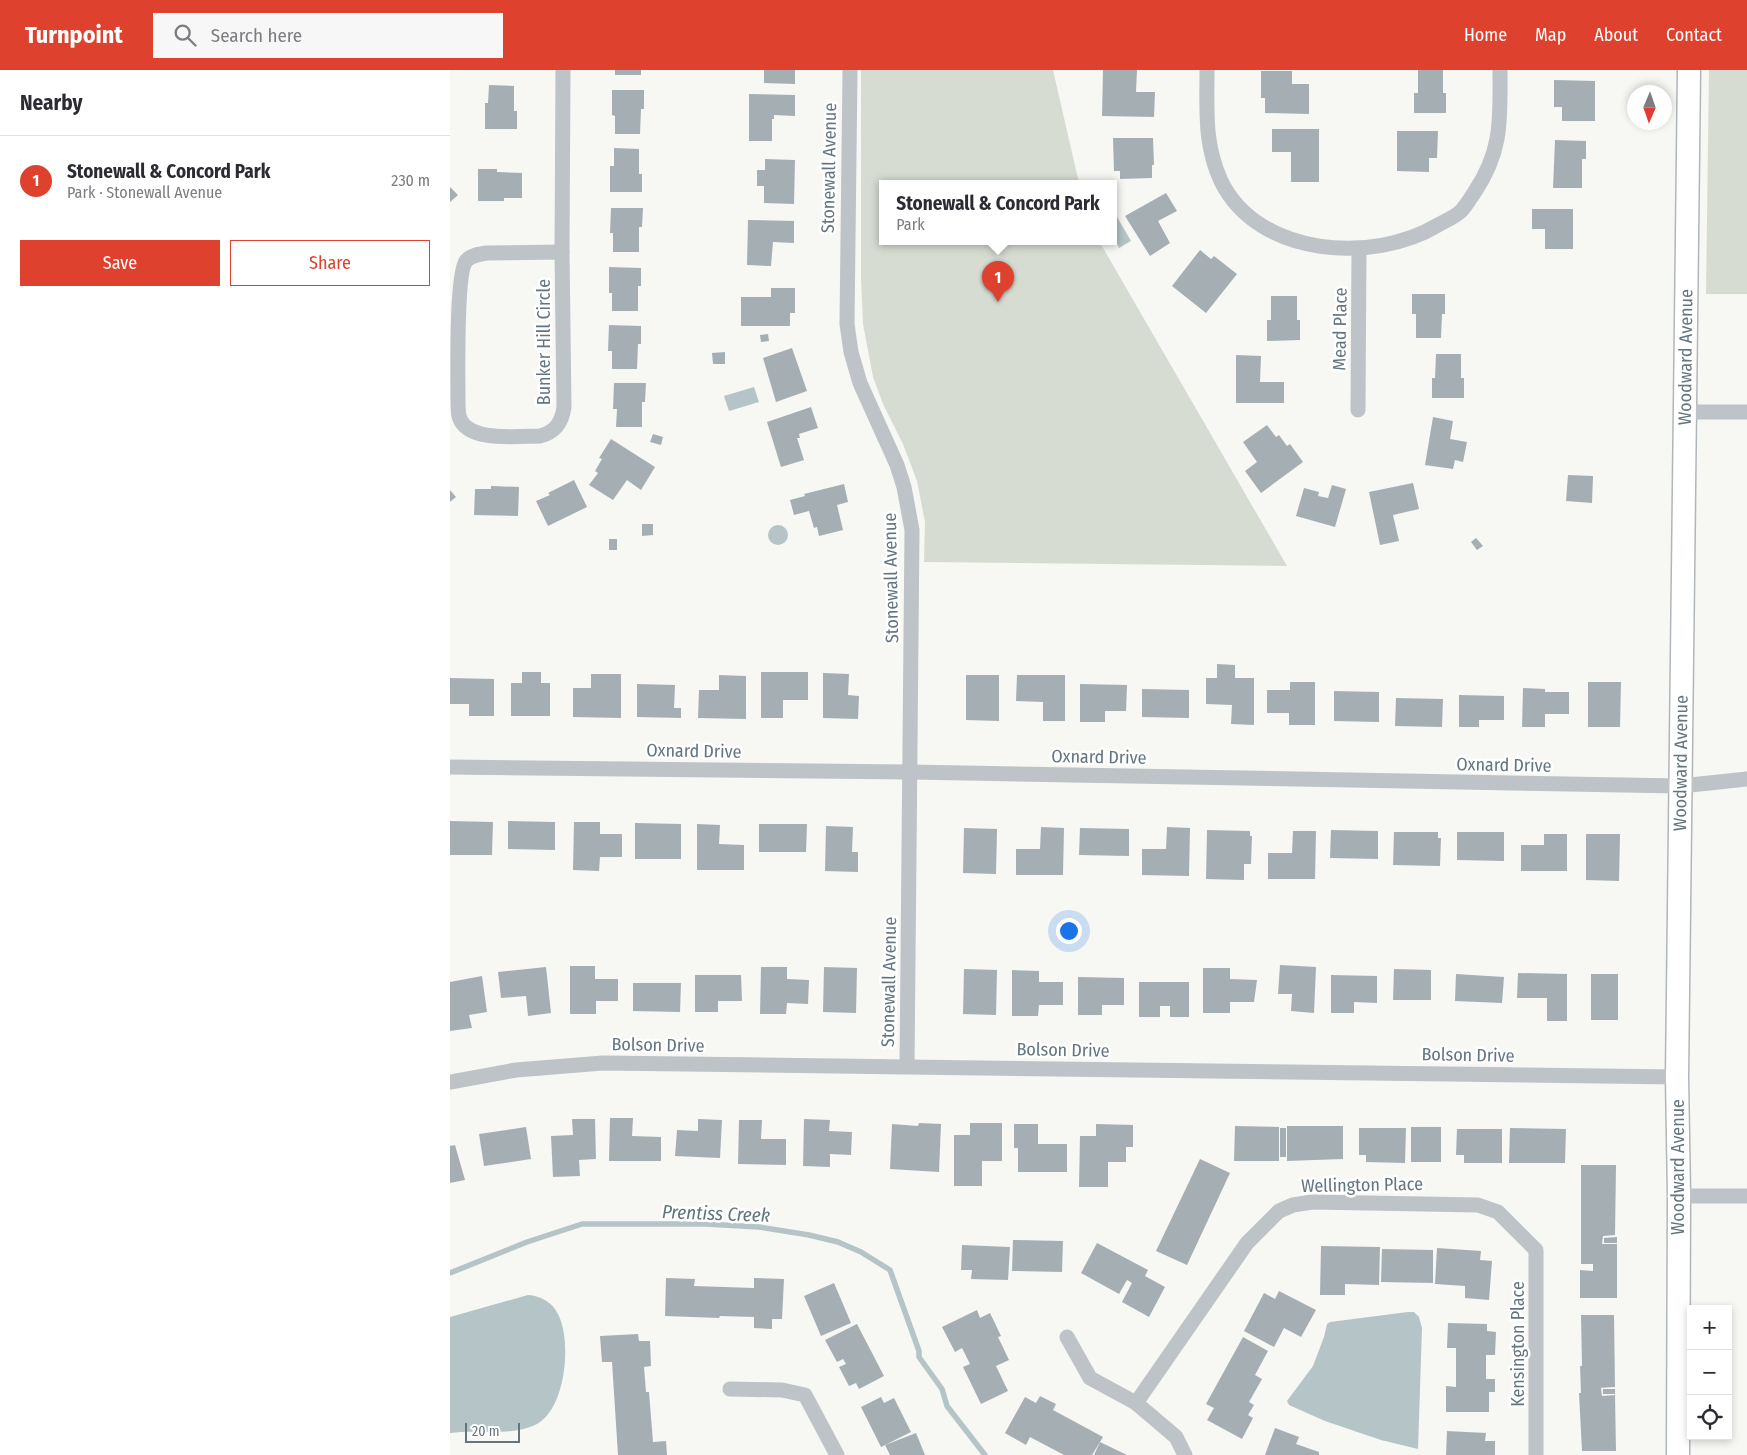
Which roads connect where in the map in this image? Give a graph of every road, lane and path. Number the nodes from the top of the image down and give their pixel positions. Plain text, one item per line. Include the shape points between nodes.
1 (563, 70) edge
2 (850, 70) edge
3 (1207, 70) edge
4 (1500, 70) edge
5 (1689, 70) edge
6 (1359, 249) junction
7 (562, 252) junction
8 (1358, 410) dead end
9 (1685, 412) junction
10 (1747, 412) edge
11 (450, 767) edge
12 (910, 772) junction
13 (1747, 779) edge
14 (1681, 786) junction
15 (907, 1066) junction
16 (1677, 1077) junction
17 (450, 1082) edge
18 (1679, 1196) junction
19 (1747, 1196) edge
20 (1525, 1239) joint
21 (1067, 1337) dead end
22 (730, 1389) dead end
23 (1136, 1403) junction
24 (837, 1455) edge
25 (1184, 1455) edge
26 (1536, 1455) edge
27 (1678, 1455) edge

1 - 7 street, Bunker Hill Circle
2 - 12 street, Stonewall Avenue via 847,324 860,383 897,466 909,511 913,550
3 - 6 street via 1207,132 1212,159 1222,183 1238,205 1255,222 1286,239
4 - 6 street via 1497,144 1484,178 1460,212 1414,238
5 - 9 main road, Woodward Avenue
6 - 8 street, Mead Place
7 - 7 street, Bunker Hill Circle via 487,253 466,261 460,280 458,400 459,416 468,430 484,435 540,436 548,434 559,424 564,407
9 - 10 street
9 - 14 main road, Woodward Avenue
11 - 12 street, Oxnard Drive
12 - 14 street, Oxnard Drive
12 - 15 street, Stonewall Avenue
13 - 14 street, Oxnard Drive
14 - 16 main road, Woodward Avenue
15 - 16 street, Bolson Drive
15 - 17 street, Bolson Drive via 603,1063 516,1070
16 - 18 main road, Woodward Avenue
18 - 19 street
18 - 27 main road, Woodward Avenue
20 - 23 street, Wellington Place via 1498,1212 1478,1205 1312,1202 1293,1205 1279,1212 1247,1242
20 - 26 street, Kensington Place via 1536,1250
21 - 23 street via 1090,1378
22 - 24 street via 782,1390 805,1395
23 - 25 street via 1176,1437

